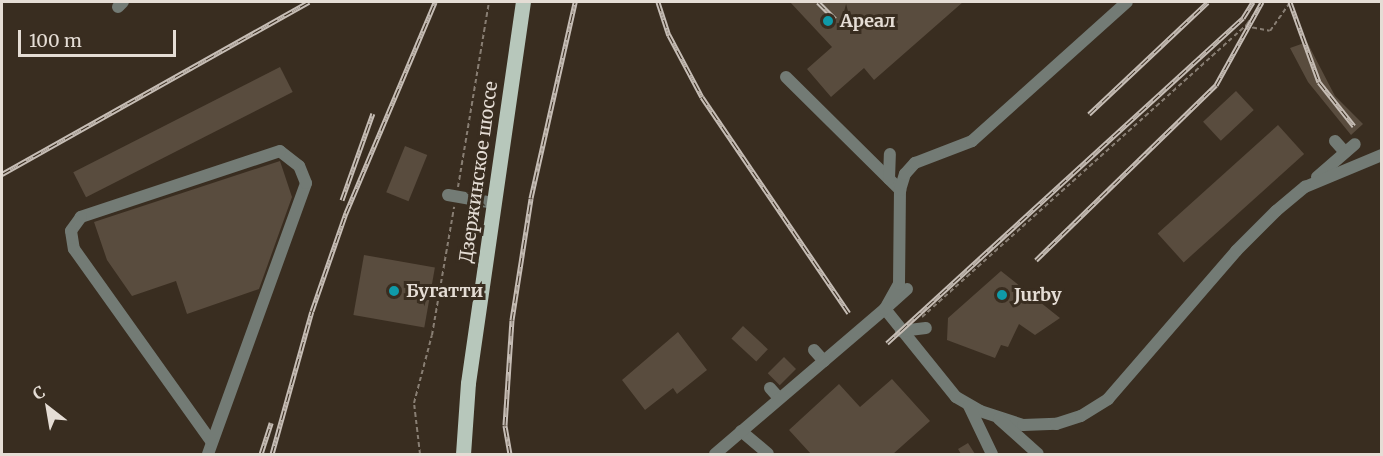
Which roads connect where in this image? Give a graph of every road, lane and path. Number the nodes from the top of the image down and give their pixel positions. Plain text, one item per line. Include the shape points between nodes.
1 (489, 2) edge
2 (523, 2) edge
3 (1127, 2) edge
4 (1263, 2) edge
5 (1290, 2) edge
6 (1245, 26) junction
7 (786, 77) dead end
8 (1335, 141) dead end
9 (890, 154) dead end
10 (1382, 155) edge
11 (889, 179) junction
12 (1305, 187) junction
13 (900, 190) junction
14 (452, 196) junction
15 (494, 203) junction
16 (907, 289) dead end
17 (885, 309) junction
18 (926, 328) dead end
19 (905, 331) junction
20 (814, 350) dead end
21 (824, 361) junction
22 (765, 392) dead end
23 (774, 403) junction
24 (969, 406) junction
25 (996, 416) junction
26 (741, 431) junction
27 (211, 441) junction
28 (208, 454) edge
29 (420, 454) edge
30 (463, 454) edge
31 (714, 454) edge
32 (768, 454) edge
33 (992, 454) edge
34 (1038, 454) edge

1 - 14 path
2 - 15 main road, Дзержинское шоссе
3 - 13 street via 972,141 915,163 905,174
4 - 6 path
5 - 6 path via 1270,31
6 - 19 path
7 - 11 street
8 - 12 street via 1350,148
9 - 11 street
10 - 12 street
11 - 13 street
12 - 25 street via 1236,251 1108,399 1081,416 1056,424 1023,425
13 - 17 street via 898,284
14 - 15 street
14 - 29 path via 432,335 414,404
15 - 30 main road, Дзержинское шоссе via 464,419
16 - 17 street
17 - 19 street
17 - 21 street
18 - 19 street
19 - 24 street via 944,386
20 - 21 street
21 - 23 street
22 - 23 street
23 - 26 street
24 - 25 street
24 - 33 street
25 - 34 street
26 - 31 street
26 - 32 street
27 - 27 street via 306,183 299,165 280,151 81,217 71,231 74,249
27 - 28 street

